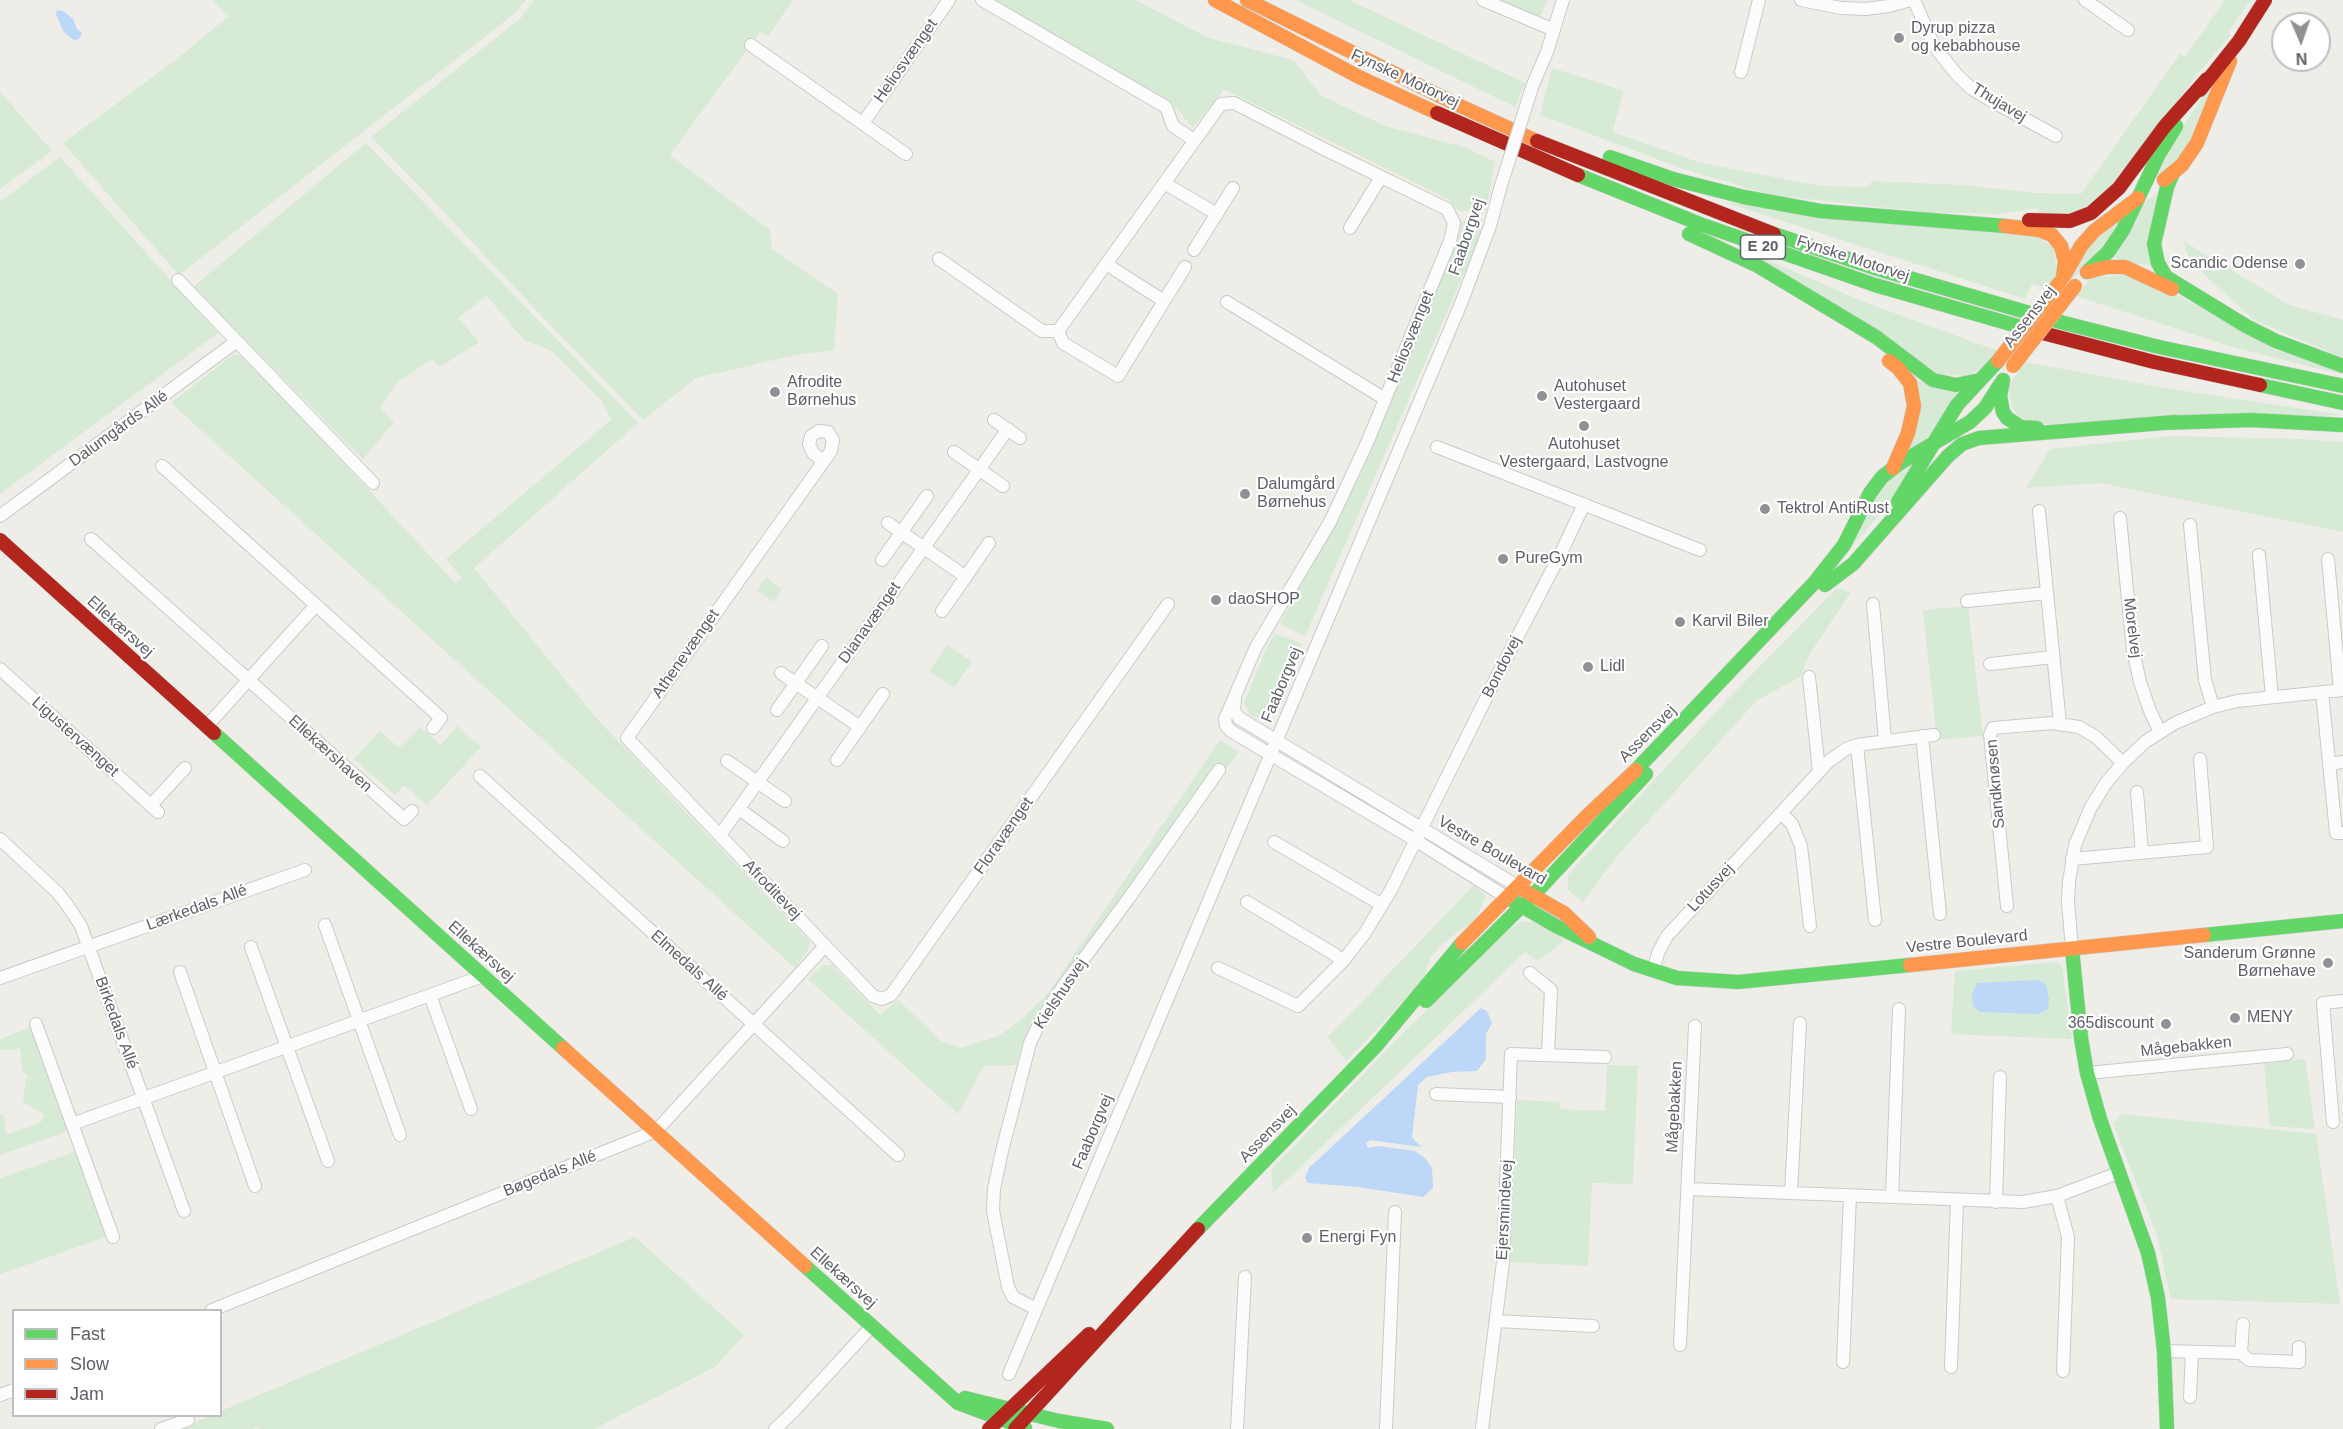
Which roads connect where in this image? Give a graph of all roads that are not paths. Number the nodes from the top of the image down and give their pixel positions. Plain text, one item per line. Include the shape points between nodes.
1 (949, 0) edge
2 (982, 0) edge
3 (1215, 0) edge
4 (1247, 0) edge
5 (1483, 0) edge
6 (1563, 0) edge
7 (1759, 0) edge
8 (1801, 0) edge
9 (1912, 0) edge
10 (2085, 0) edge
11 (2265, 0) edge
12 (1554, 30) junction
13 (2128, 30) dead end
14 (2239, 41) junction
15 (751, 45) dead end
16 (1349, 53) junction
17 (1742, 72) dead end
18 (2207, 79) junction
19 (863, 123) junction
20 (2056, 136) dead end
21 (1194, 140) junction
22 (906, 154) dead end
23 (1533, 156) junction
24 (2173, 173) junction
25 (1381, 177) junction
26 (1164, 183) junction
27 (1233, 188) dead end
28 (2138, 198) junction
29 (1217, 214) junction
30 (1872, 217) junction
31 (1350, 228) dead end
32 (1194, 250) dead end
33 (939, 259) dead end
34 (1106, 264) junction
35 (1185, 267) dead end
36 (2087, 272) junction
37 (2062, 279) junction
38 (178, 280) dead end
39 (1164, 301) junction
40 (1227, 302) dead end
41 (1819, 303) junction
42 (2232, 318) junction
43 (1058, 331) junction
44 (237, 341) junction
45 (2343, 366) edge
46 (1980, 380) junction
47 (2003, 380) junction
48 (2343, 386) edge
49 (1385, 399) junction
50 (2343, 403) edge
51 (994, 420) dead end
52 (2175, 422) junction
53 (2343, 425) edge
54 (1008, 429) junction
55 (1020, 438) dead end
56 (1934, 443) junction
57 (1437, 447) dead end
58 (954, 452) dead end
59 (823, 461) dead end
60 (162, 466) dead end
61 (1893, 468) junction
62 (979, 470) junction
63 (373, 483) dead end
64 (1003, 486) dead end
65 (927, 496) dead end
66 (1584, 504) junction
67 (2039, 511) dead end
68 (0, 516) edge
69 (2120, 519) dead end
70 (888, 523) dead end
71 (2190, 525) dead end
72 (901, 532) junction
73 (92, 539) dead end
74 (0, 540) edge
75 (989, 543) dead end
76 (923, 548) junction
77 (1700, 550) dead end
78 (2259, 555) dead end
79 (2328, 559) dead end
80 (882, 560) dead end
81 (966, 577) junction
82 (1825, 585) junction
83 (2047, 593) junction
84 (1967, 601) dead end
85 (1168, 604) dead end
86 (1873, 604) dead end
87 (316, 605) junction
88 (942, 611) dead end
89 (822, 646) dead end
90 (2053, 657) junction
91 (1990, 664) dead end
92 (0, 669) edge
93 (781, 672) dead end
94 (1809, 677) dead end
95 (248, 680) junction
96 (796, 683) junction
97 (2341, 690) edge
98 (2322, 692) junction
99 (884, 694) dead end
100 (1235, 694) junction
101 (2272, 697) junction
102 (817, 698) junction
103 (2213, 707) junction
104 (777, 710) dead end
105 (2060, 724) junction
106 (206, 727) junction
107 (860, 727) junction
108 (433, 728) dead end
109 (2160, 732) junction
110 (1885, 740) junction
111 (1276, 741) junction
112 (1857, 745) junction
113 (1270, 755) junction
114 (2200, 759) dead end
115 (837, 760) dead end
116 (727, 761) dead end
117 (2123, 762) junction
118 (2343, 762) edge
119 (2329, 764) junction
120 (185, 768) dead end
121 (1219, 770) dead end
122 (1819, 771) junction
123 (480, 776) dead end
124 (757, 782) junction
125 (2137, 792) dead end
126 (785, 801) dead end
127 (739, 808) junction
128 (412, 811) dead end
129 (1781, 813) junction
130 (2343, 833) edge
131 (720, 835) junction
132 (1418, 835) junction
133 (0, 839) edge
134 (783, 841) dead end
135 (1274, 842) dead end
136 (2142, 853) junction
137 (2072, 860) junction
138 (305, 870) dead end
139 (1525, 891) junction
140 (1514, 901) junction
141 (1247, 902) dead end
142 (1382, 905) junction
143 (2007, 906) dead end
144 (1940, 914) dead end
145 (1875, 920) dead end
146 (2343, 921) edge
147 (325, 925) dead end
148 (1810, 926) dead end
149 (88, 946) junction
150 (825, 946) junction
151 (251, 947) dead end
152 (1600, 948) junction
153 (2072, 949) junction
154 (1343, 961) junction
155 (1218, 968) dead end
156 (1653, 971) junction
157 (180, 972) dead end
158 (1530, 973) dead end
159 (483, 976) junction
160 (0, 978) edge
161 (430, 995) junction
162 (2343, 1001) edge
163 (1899, 1009) dead end
164 (359, 1021) junction
165 (753, 1023) junction
166 (1800, 1023) dead end
167 (36, 1024) dead end
168 (1695, 1026) dead end
169 (1376, 1046) junction
170 (287, 1047) junction
171 (1548, 1054) junction
172 (2287, 1054) dead end
173 (1605, 1057) dead end
174 (216, 1073) junction
175 (2087, 1073) junction
176 (2000, 1077) dead end
177 (1436, 1094) dead end
178 (1510, 1098) junction
179 (144, 1099) junction
180 (471, 1109) dead end
181 (2333, 1122) dead end
182 (72, 1124) junction
183 (656, 1131) junction
184 (400, 1135) dead end
185 (898, 1155) dead end
186 (328, 1161) dead end
187 (2118, 1173) junction
188 (255, 1186) dead end
189 (1688, 1189) junction
190 (1791, 1193) junction
191 (1850, 1196) junction
192 (2056, 1196) junction
193 (1892, 1197) junction
194 (1957, 1201) junction
195 (1996, 1202) junction
196 (184, 1211) dead end
197 (1395, 1212) dead end
198 (113, 1237) dead end
199 (1183, 1245) junction
200 (1245, 1277) dead end
201 (217, 1309) edge
202 (1036, 1309) junction
203 (1496, 1322) junction
204 (2243, 1324) dead end
205 (872, 1326) junction
206 (1593, 1326) dead end
207 (1680, 1345) dead end
208 (2299, 1347) dead end
209 (2164, 1351) junction
210 (2192, 1352) junction
211 (2241, 1353) junction
212 (1843, 1362) dead end
213 (1951, 1366) dead end
214 (2063, 1371) dead end
215 (1009, 1374) dead end
216 (941, 1389) junction
217 (2190, 1397) dead end
218 (2166, 1406) junction
219 (1010, 1408) junction
220 (1031, 1413) junction
221 (188, 1420) dead end
222 (994, 1424) edge
223 (1020, 1428) edge
224 (161, 1429) edge
225 (775, 1429) edge
226 (1107, 1429) edge
227 (1237, 1429) edge
228 (1386, 1429) edge
229 (1482, 1429) edge
230 (2162, 1429) edge
231 (2167, 1429) edge

1 - 19 street, Heliosvænget
2 - 21 street via 1166,107 1173,126
3 - 23 main road, Fynske Motorvej / E 20 via 1359,76
4 - 16 main road, Fynske Motorvej / E 20
5 - 12 street
6 - 12 street, Faaborgvej
7 - 17 street
8 - 9 street, Thujavej via 1866,9
9 - 20 street, Thujavej via 1934,45 1957,75 1972,89
10 - 13 street
11 - 14 main road, Assensvej
12 - 111 street, Faaborgvej, bridge via 1462,301
14 - 18 main road, Assensvej
14 - 24 main road, Assensvej via 2197,143
15 - 19 street
16 - 30 main road via 1673,179 1753,199
16 - 48 main road, Fynske Motorvej / E 20 via 1539,142 1790,240 2064,323
18 - 28 main road, Assensvej via 2166,142
18 - 30 main road via 2165,126 2119,188 2083,218 2060,222
19 - 22 street
21 - 25 street, Heliosvænget via 1221,105 1234,103
21 - 26 street, Heliosvænget
23 - 41 main road via 1597,193 1758,266
23 - 50 main road, Fynske Motorvej / E 20 via 1700,224 1931,302 2154,362
24 - 28 main road, Assensvej
24 - 42 main road via 2155,234 2158,263 2170,280
25 - 31 street
25 - 49 street, Heliosvænget via 1439,203 1452,215 1454,223
26 - 29 street
26 - 34 street, Heliosvænget
27 - 29 street
28 - 36 main road, Assensvej via 2116,241
28 - 37 main road, Assensvej via 2094,231
29 - 32 street
30 - 37 main road via 2039,230 2052,235 2061,246 2065,261
33 - 43 street via 1042,331
34 - 39 street
34 - 43 street, Heliosvænget
35 - 39 street
36 - 42 main road via 2117,267 2133,270
36 - 47 main road, Assensvej, bridge
37 - 46 main road, Assensvej, bridge
38 - 44 street
39 - 43 street via 1118,376 1063,343
40 - 49 street, Heliosvænget
41 - 46 main road via 1876,337 1933,380 1956,385
41 - 61 main road via 1898,368 1910,383 1914,414
42 - 45 main road
44 - 63 street
44 - 68 street, Dalumgårds Allé
46 - 56 main road, Assensvej via 1957,405
47 - 52 main road via 2003,412 2021,427
47 - 56 main road, Assensvej via 1977,416
49 - 100 street, Heliosvænget via 1334,513 1266,627
51 - 54 street
52 - 53 main road via 2250,420
52 - 82 main road via 1971,440 1948,456 1853,564
54 - 55 street
54 - 62 street, Dianavænget
56 - 61 main road, Assensvej
56 - 82 main road, Assensvej via 1900,499
57 - 66 street
58 - 62 street
59 - 131 street, Athenevænget via 627,738
60 - 87 street
61 - 139 main road, Assensvej via 1870,493 1831,562 1651,756 1591,812
62 - 64 street
62 - 76 street, Dianavænget
65 - 72 street, Dianavænget
66 - 77 street
66 - 132 street, Bondovej
67 - 83 street
69 - 109 street, Morelvej via 2133,651 2140,682
70 - 72 street
71 - 103 street via 2205,680
72 - 76 street
72 - 80 street, Dianavænget
73 - 95 street, Ellekærshaven
74 - 106 main road, Ellekærsvej
75 - 81 street
76 - 81 street
76 - 102 street, Dianavænget
78 - 101 street
79 - 97 street
81 - 88 street
82 - 139 main road, Assensvej
83 - 84 street
83 - 90 street
85 - 150 street, Floravænget via 891,995 882,999 873,996
86 - 110 street
87 - 95 street
87 - 108 street via 441,718
89 - 96 street, Dianavænget
90 - 91 street
90 - 105 street
92 - 120 street, Ligustervænget via 154,808
93 - 96 street
94 - 122 street
95 - 106 street
95 - 128 street, Ellekærshaven via 404,819
96 - 102 street
96 - 104 street, Dianavænget
97 - 98 street
98 - 101 street
98 - 119 street
99 - 107 street
100 - 111 street via 1234,711 1239,718
100 - 113 street, Heliosvænget via 1226,726
101 - 103 street
102 - 107 street
102 - 124 street, Dianavænget
103 - 109 street
105 - 117 street, Sandknøsen via 2079,727 2096,737
105 - 143 street, Sandknøsen via 1993,728 1990,735
106 - 159 main road, Ellekærsvej
107 - 115 street
109 - 117 street
110 - 112 street, Lotusvej
110 - 144 street, Lotusvej via 1928,736
111 - 113 street, Faaborgvej
111 - 132 street, Vestre Boulevard
112 - 122 street, Lotusvej
112 - 145 street
113 - 132 street, Vestre Boulevard
113 - 202 street, Faaborgvej
114 - 136 street via 2207,847
116 - 124 street
117 - 137 street via 2091,807
118 - 119 street
119 - 130 street via 2336,834
121 - 202 street, Kielshusvej via 1062,988 1030,1043 1002,1151 993,1211 1008,1287 1013,1296
122 - 129 street, Lotusvej
123 - 165 street, Elmedals Allé
124 - 126 street
124 - 127 street, Dianavænget
125 - 136 street
127 - 131 street, Dianavænget
127 - 134 street
129 - 148 street via 1802,846
129 - 156 street, Lotusvej via 1667,936
131 - 150 street, Afroditevej
132 - 139 street, Vestre Boulevard
132 - 140 street, Vestre Boulevard
132 - 142 street, Bondovej
133 - 149 street via 68,906
135 - 142 street
136 - 137 street
137 - 153 street via 2068,902
138 - 149 street, Lærkedals Allé
139 - 140 main road, Assensvej
139 - 152 main road, Vestre Boulevard via 1564,913
140 - 152 main road, Vestre Boulevard
140 - 169 main road, Assensvej via 1430,998
140 - 169 main road, Assensvej via 1454,951
141 - 154 street
142 - 154 street, Bondovej
146 - 153 main road, Vestre Boulevard
147 - 164 street
149 - 160 street, Lærkedals Allé
149 - 179 street, Birkedals Allé
150 - 165 street, Bøgedals Allé
151 - 170 street
152 - 156 main road, Vestre Boulevard
153 - 156 main road, Vestre Boulevard via 1738,982 1696,980
153 - 175 main road
154 - 155 street, Bondovej via 1298,1006
157 - 174 street
158 - 171 street via 1551,990
159 - 161 street
159 - 183 main road, Ellekærsvej
161 - 164 street
161 - 180 street
162 - 181 street via 2323,1003
163 - 193 street
164 - 170 street
164 - 184 street
165 - 183 street, Bøgedals Allé
165 - 185 street, Elmedals Allé
166 - 190 street
167 - 182 street
168 - 189 street, Mågebakken
169 - 199 main road, Assensvej
170 - 174 street
170 - 186 street
171 - 173 street, Ejersmindevej
171 - 178 street, Ejersmindevej via 1511,1054
172 - 175 street, Mågebakken
174 - 179 street
174 - 188 street
175 - 187 main road
176 - 195 street
177 - 178 street
178 - 203 street, Ejersmindevej via 1503,1262
179 - 182 street
179 - 196 street, Birkedals Allé
182 - 198 street
183 - 201 street, Bøgedals Allé
183 - 205 main road, Ellekærsvej
187 - 192 street
187 - 209 main road via 2148,1253
189 - 190 street
189 - 207 street, Mågebakken
190 - 191 street
191 - 193 street
191 - 212 street
192 - 195 street
192 - 214 street via 2068,1237
193 - 194 street
194 - 195 street
194 - 213 street
197 - 228 street
199 - 219 main road, Assensvej
199 - 220 main road, Assensvej
200 - 227 street
202 - 215 street, Faaborgvej
203 - 206 street
203 - 229 street, Ejersmindevej
204 - 211 street
205 - 216 main road, Ellekærsvej
205 - 225 street
208 - 211 street via 2299,1362 2249,1360
209 - 210 street
209 - 218 main road
210 - 211 street
210 - 217 street
216 - 219 main road, Ellekærsvej
216 - 222 main road, Ellekærsvej
218 - 230 main road
218 - 231 main road
219 - 220 main road, Ellekærsvej
219 - 222 main road, Assensvej
220 - 223 main road, Assensvej
220 - 226 main road, Ellekærsvej
221 - 224 street
222 - 223 main road, Ellekærsvej

